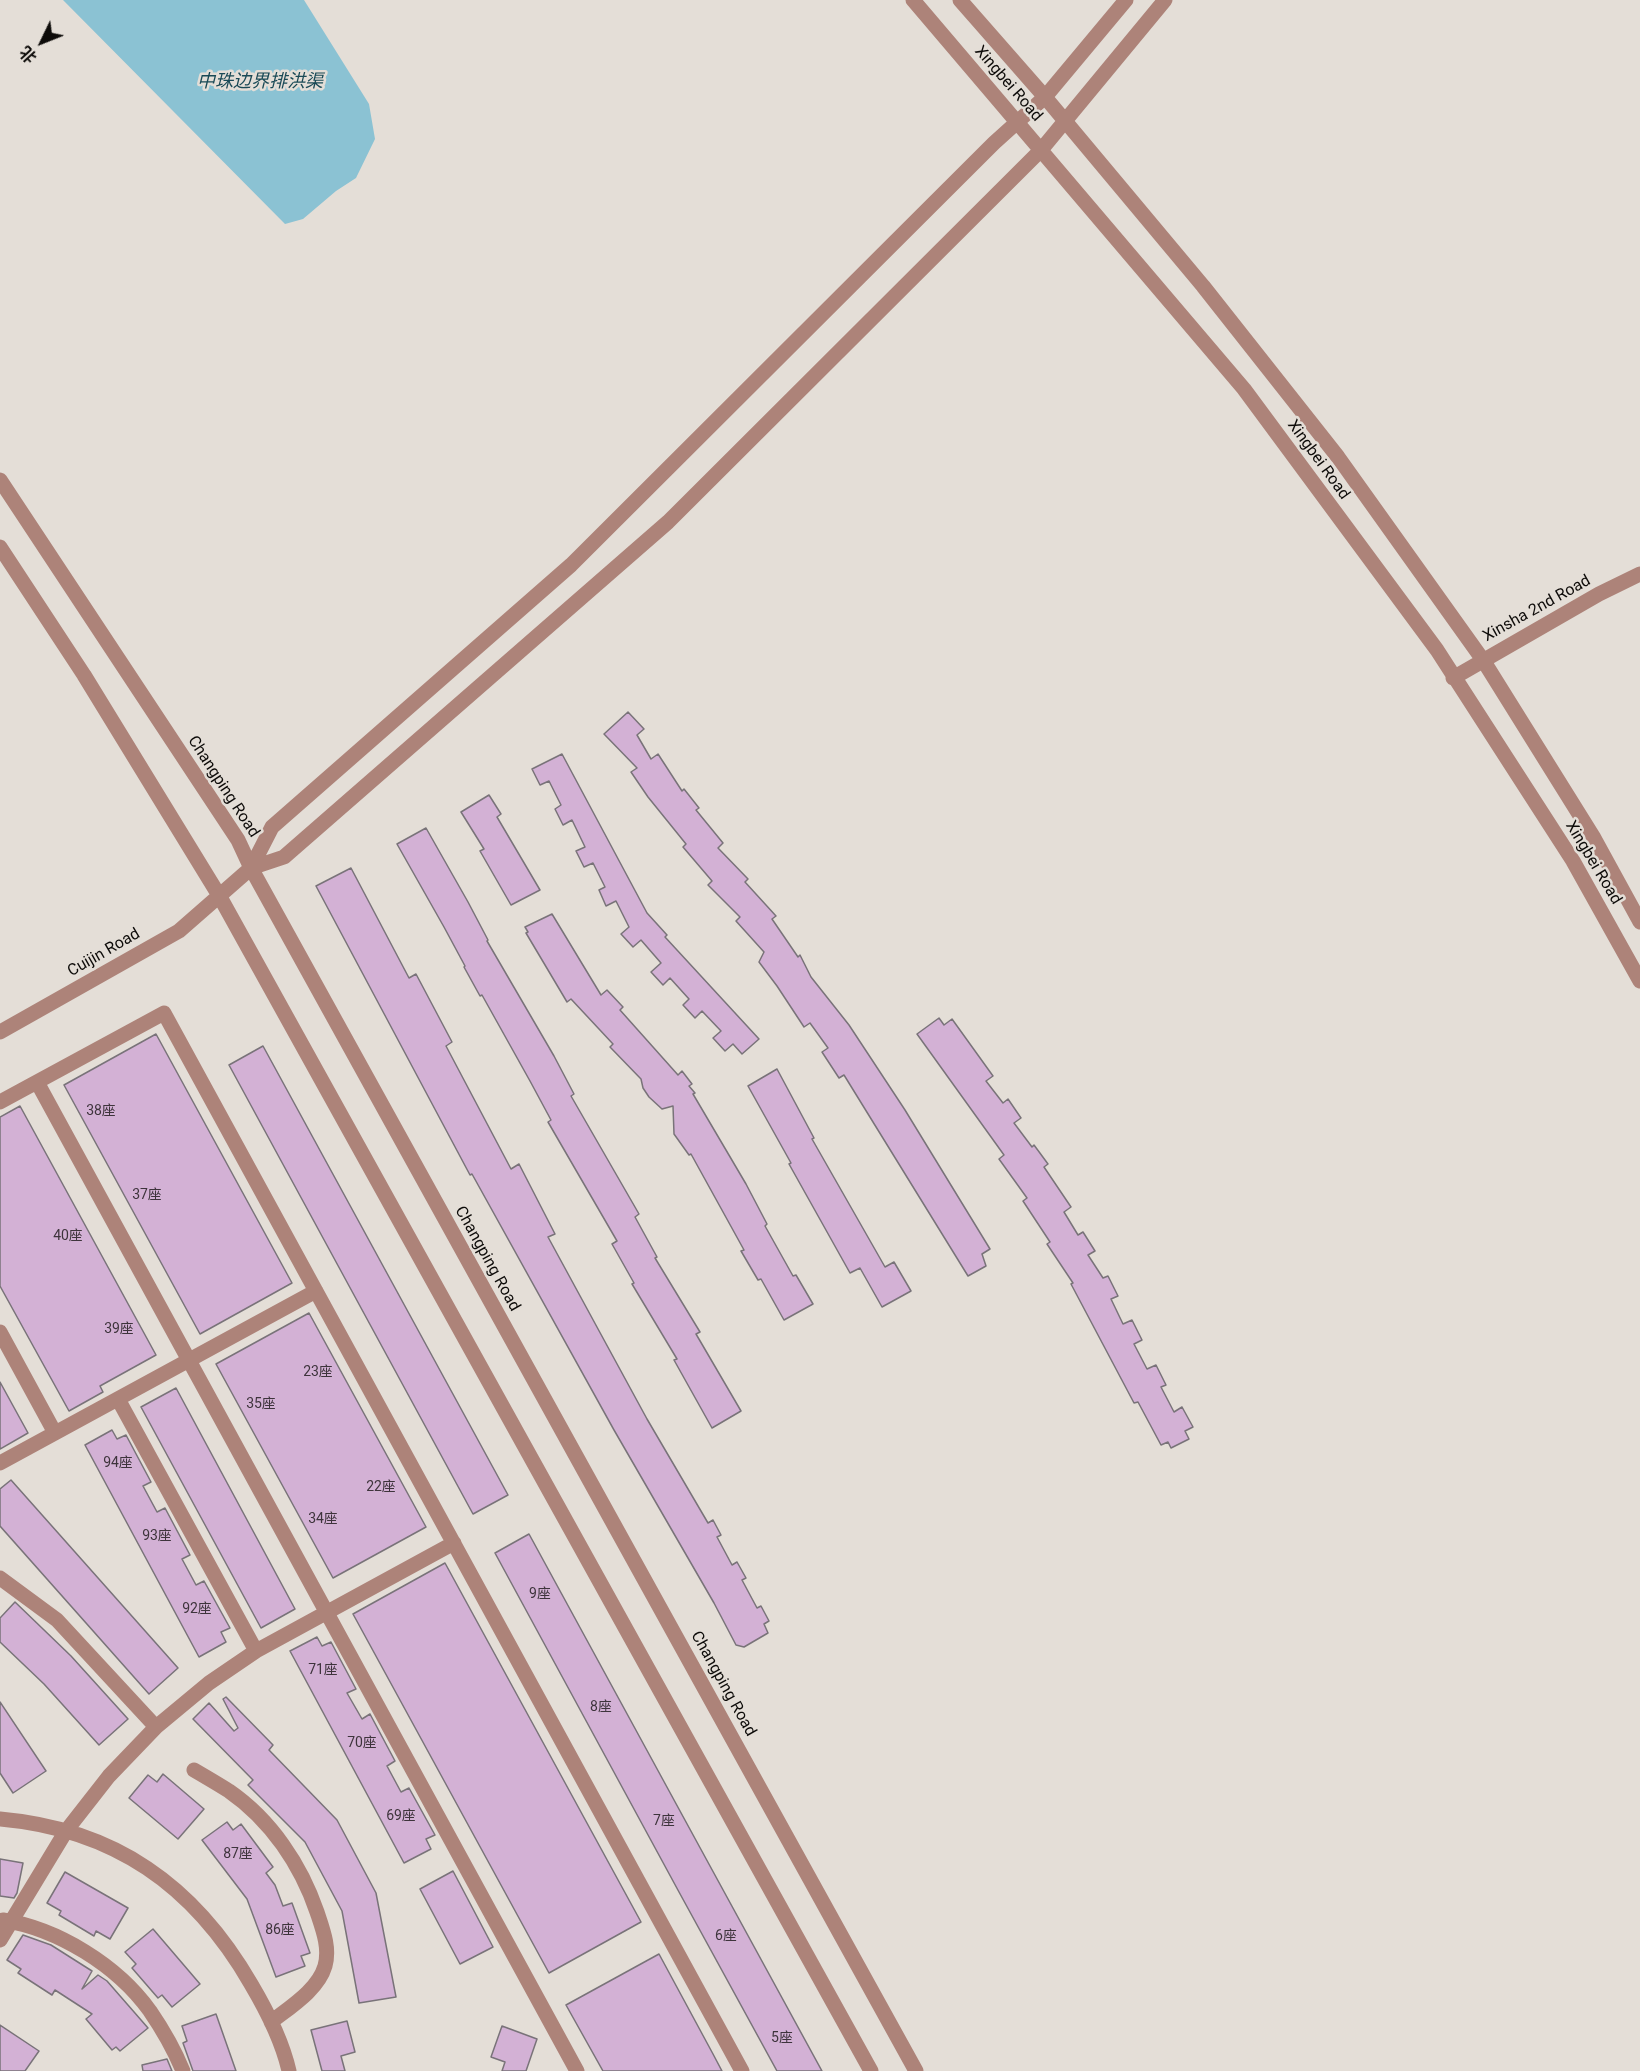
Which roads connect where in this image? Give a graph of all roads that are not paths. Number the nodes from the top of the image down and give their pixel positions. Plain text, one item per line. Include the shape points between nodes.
1 (913, 0) edge
2 (960, 0) edge
3 (1126, 0) edge
4 (1165, 0) edge
5 (1045, 97) junction
6 (1064, 121) junction
7 (1017, 122) junction
8 (1041, 150) junction
9 (0, 480) edge
10 (0, 547) edge
11 (1640, 574) edge
12 (1482, 660) junction
13 (1453, 678) junction
14 (251, 868) junction
15 (220, 897) junction
16 (1640, 922) edge
17 (1640, 981) edge
18 (0, 1032) edge
19 (37, 1082) junction
20 (0, 1102) edge
21 (316, 1291) junction
22 (0, 1332) edge
23 (189, 1360) junction
24 (118, 1398) junction
25 (55, 1433) junction
26 (0, 1463) edge
27 (454, 1543) junction
28 (0, 1578) edge
29 (326, 1612) junction
30 (256, 1651) junction
31 (156, 1727) junction
32 (194, 1770) dead end
33 (0, 1819) edge
34 (66, 1831) junction
35 (6, 1921) edge
36 (0, 1940) edge
37 (271, 2022) junction
38 (573, 2069) edge
39 (183, 2071) edge
40 (289, 2071) edge
41 (742, 2071) edge
42 (871, 2071) edge
43 (916, 2071) edge

1 - 7 street, Xingbei Road
2 - 5 street, Xingbei Road
3 - 5 street
4 - 6 street
5 - 6 street, Xingbei Road
5 - 7 street
6 - 8 street
6 - 12 street, Xingbei Road via 1203,286 1338,457
7 - 8 street, Xingbei Road
7 - 14 street via 571,564 272,827
8 - 13 street, Xingbei Road via 1244,389 1437,650
8 - 14 street via 668,522 284,857
9 - 14 street, Changping Road via 238,840
10 - 15 street
11 - 12 street, Xinsha 2nd Road
12 - 13 street, Xinsha 2nd Road
12 - 16 street, Xingbei Road via 1594,838
13 - 17 street, Xingbei Road via 1573,861
14 - 15 street, Cuijin Road
14 - 43 street, Changping Road
15 - 18 street, Cuijin Road via 179,931
15 - 42 street
19 - 20 street
19 - 21 street via 164,1013
19 - 23 street
21 - 23 street
21 - 27 street
22 - 25 street
23 - 24 street
23 - 29 street
24 - 25 street
24 - 30 street
25 - 26 street
27 - 29 street
27 - 41 street
28 - 31 street via 57,1620
29 - 30 street
29 - 38 street
30 - 31 street
31 - 34 street via 109,1776
32 - 37 street via 231,1792 270,1829 290,1854 310,1891 324,1932 327,1950 316,1983
33 - 34 street
34 - 35 street
34 - 37 street via 129,1856 171,1885 208,1921 233,1953
35 - 36 street
35 - 39 street via 50,1934 78,1948 120,1978 148,2008 171,2043
37 - 40 street

